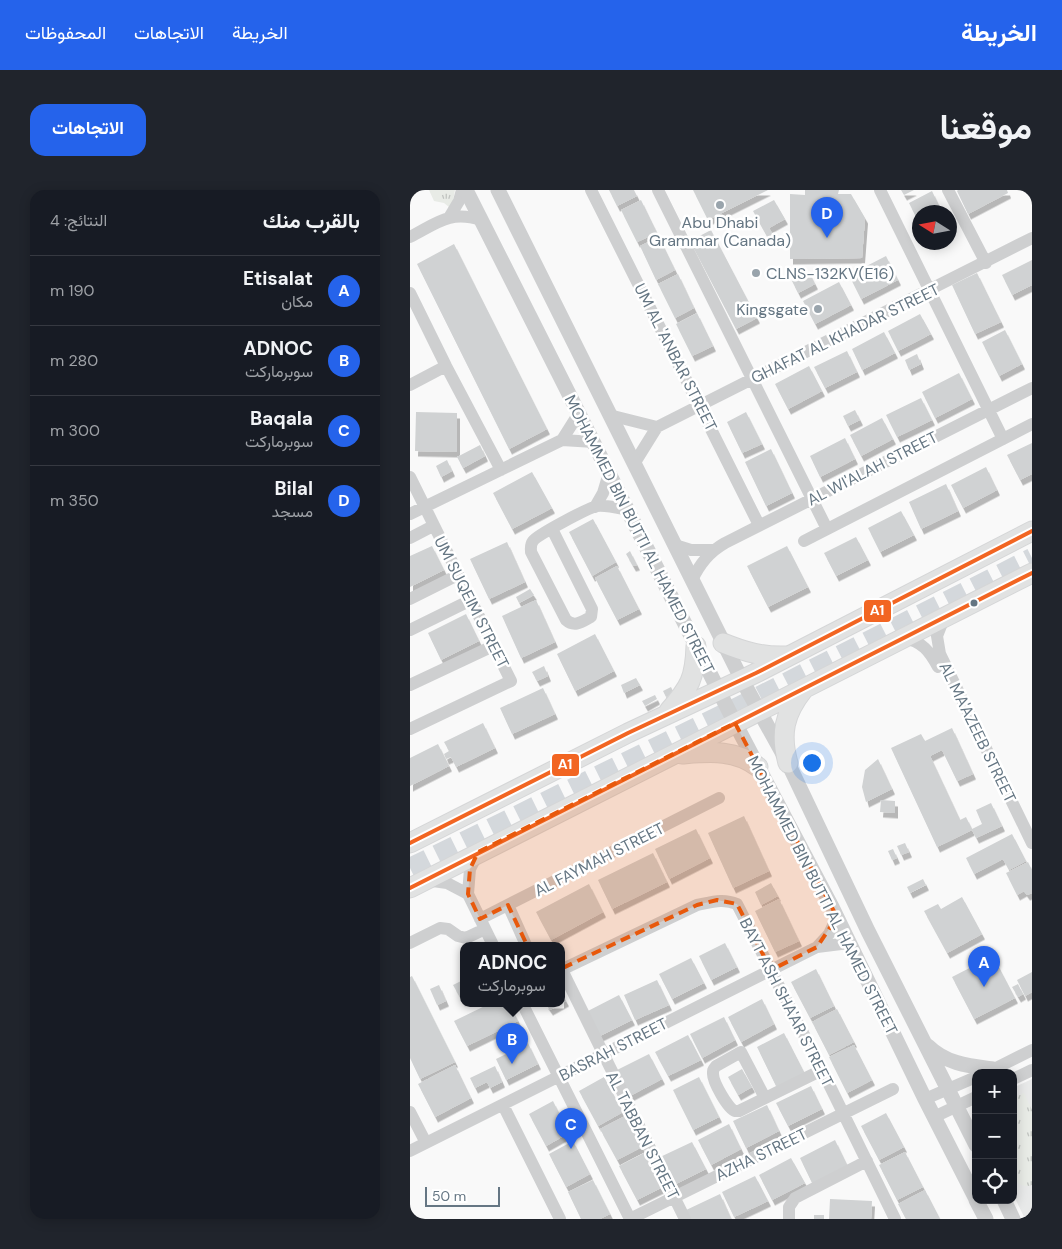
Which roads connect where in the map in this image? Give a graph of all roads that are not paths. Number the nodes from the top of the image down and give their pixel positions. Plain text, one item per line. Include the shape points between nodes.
1 (462, 190) edge
2 (466, 190) edge
3 (592, 190) edge
4 (658, 190) edge
5 (880, 190) edge
6 (948, 190) edge
7 (502, 193) edge
8 (450, 216) junction
9 (481, 220) junction
10 (410, 237) edge
11 (1032, 238) edge
12 (986, 263) junction
13 (930, 291) junction
14 (410, 293) edge
15 (446, 366) junction
16 (753, 379) junction
17 (410, 385) edge
18 (1032, 388) edge
19 (700, 405) junction
20 (988, 410) junction
21 (579, 413) junction
22 (609, 414) junction
23 (1032, 424) edge
24 (657, 427) junction
25 (1003, 439) junction
26 (562, 440) junction
27 (594, 442) junction
28 (634, 464) junction
29 (501, 470) junction
30 (609, 473) junction
31 (410, 476) edge
32 (812, 498) junction
33 (425, 506) junction
34 (596, 506) junction
35 (628, 510) junction
36 (410, 514) edge
37 (759, 525) junction
38 (434, 526) junction
39 (552, 529) junction
40 (827, 529) junction
41 (1032, 531) edge
42 (410, 538) edge
43 (804, 541) dead end
44 (675, 545) junction
45 (714, 550) junction
46 (1032, 573) edge
47 (458, 575) junction
48 (692, 580) junction
49 (410, 599) edge
50 (471, 600) junction
51 (944, 618) junction
52 (410, 630) edge
53 (904, 638) junction
54 (723, 643) junction
55 (493, 646) junction
56 (696, 646) junction
57 (790, 655) junction
58 (742, 680) junction
59 (410, 685) edge
60 (807, 686) junction
61 (950, 689) dead end
62 (719, 691) junction
63 (759, 710) junction
64 (665, 715) junction
65 (735, 723) junction
66 (410, 729) edge
67 (673, 755) junction
68 (788, 764) junction
69 (758, 767) junction
70 (719, 798) dead end
71 (410, 843) edge
72 (1032, 844) edge
73 (478, 852) junction
74 (418, 884) edge
75 (468, 894) junction
76 (508, 905) junction
77 (837, 917) junction
78 (482, 924) junction
79 (491, 942) edge
80 (525, 942) edge
81 (410, 943) edge
82 (849, 943) junction
83 (817, 947) junction
84 (565, 968) edge
85 (771, 970) junction
86 (565, 978) edge
87 (524, 1007) edge
88 (923, 1042) junction
89 (1032, 1050) edge
90 (603, 1055) junction
91 (981, 1069) edge
92 (994, 1069) edge
93 (822, 1070) junction
94 (1032, 1070) edge
95 (558, 1077) junction
96 (1017, 1077) edge
97 (972, 1079) edge
98 (893, 1089) dead end
99 (948, 1090) junction
100 (765, 1098) junction
101 (925, 1099) junction
102 (972, 1099) edge
103 (503, 1105) junction
104 (956, 1106) junction
105 (410, 1112) edge
106 (844, 1113) junction
107 (934, 1117) junction
108 (972, 1137) edge
109 (426, 1144) junction
110 (410, 1152) edge
111 (867, 1161) junction
112 (972, 1192) edge
113 (674, 1197) junction
114 (978, 1204) edge
115 (1006, 1204) edge
116 (560, 1219) edge
117 (630, 1219) edge
118 (685, 1219) edge
119 (789, 1219) edge
120 (895, 1219) edge
121 (986, 1219) edge
122 (1013, 1219) edge

1 - 8 street
2 - 9 street, MOHAMMED BIN BUTTI AL HAMED STREET
3 - 19 street, UM AL 'ANBAR STREET
4 - 16 street
5 - 13 street
6 - 12 street
7 - 22 street, MOHAMMED BIN BUTTI AL HAMED STREET
8 - 9 street
8 - 10 street
9 - 21 street, MOHAMMED BIN BUTTI AL HAMED STREET
11 - 12 street, GHAFAT AL KHADAR STREET
12 - 13 street, GHAFAT AL KHADAR STREET
13 - 16 street, GHAFAT AL KHADAR STREET
13 - 20 street
14 - 15 street
15 - 17 street
15 - 29 street
16 - 19 street, GHAFAT AL KHADAR STREET
16 - 32 street
18 - 20 street, AL WI'ALAH STREET
19 - 24 street, GHAFAT AL KHADAR STREET
19 - 37 street, UM AL 'ANBAR STREET
20 - 25 street
20 - 32 street, AL WI'ALAH STREET
21 - 26 street
21 - 27 street, MOHAMMED BIN BUTTI AL HAMED STREET
22 - 24 street
22 - 28 street, MOHAMMED BIN BUTTI AL HAMED STREET
23 - 25 street
24 - 28 street
25 - 40 street
26 - 27 street
26 - 29 street
27 - 30 street, MOHAMMED BIN BUTTI AL HAMED STREET
28 - 44 street, MOHAMMED BIN BUTTI AL HAMED STREET
29 - 33 street
30 - 34 street
30 - 35 street, MOHAMMED BIN BUTTI AL HAMED STREET
31 - 33 street, UM SUQEIM STREET
32 - 37 street, AL WI'ALAH STREET
32 - 40 street
33 - 36 street
33 - 38 street, UM SUQEIM STREET
34 - 35 street
34 - 39 street
35 - 56 street, MOHAMMED BIN BUTTI AL HAMED STREET
37 - 45 street, AL WI'ALAH STREET
38 - 42 street
38 - 47 street, UM SUQEIM STREET
39 - 39 street via 534,539 531,552 566,620 578,624 591,617 592,609
40 - 43 street
41 - 57 main road
44 - 45 street via 697,551
44 - 48 street, MOHAMMED BIN BUTTI AL HAMED STREET
45 - 48 street, AL WI'ALAH STREET
46 - 51 main road
47 - 49 street
47 - 50 street, UM SUQEIM STREET
48 - 54 street, MOHAMMED BIN BUTTI AL HAMED STREET
50 - 52 street
50 - 55 street, UM SUQEIM STREET
51 - 53 main road
51 - 72 street, AL MA'AZEEB STREET via 937,636 940,654
53 - 60 main road
53 - 61 street, AL MA'AZEEB STREET via 919,642 930,652
54 - 57 main road via 752,654
54 - 58 street, MOHAMMED BIN BUTTI AL HAMED STREET
55 - 59 street
55 - 66 street, UM SUQEIM STREET via 511,681
56 - 62 street, MOHAMMED BIN BUTTI AL HAMED STREET
56 - 64 main road via 690,685
57 - 58 main road
58 - 62 main road
58 - 63 street, MOHAMMED BIN BUTTI AL HAMED STREET
60 - 63 main road
60 - 68 main road via 786,718 784,739
62 - 64 main road
62 - 65 street, MOHAMMED BIN BUTTI AL HAMED STREET
63 - 65 main road
63 - 68 street, MOHAMMED BIN BUTTI AL HAMED STREET
64 - 71 main road
65 - 67 main road
65 - 69 street, MOHAMMED BIN BUTTI AL HAMED STREET
67 - 69 main road via 725,753 740,756
67 - 73 main road
68 - 88 street, MOHAMMED BIN BUTTI AL HAMED STREET
69 - 77 street, MOHAMMED BIN BUTTI AL HAMED STREET
70 - 76 street, AL FAYMAH STREET
73 - 74 main road
73 - 75 street via 470,869
74 - 75 street via 447,883
75 - 78 street
76 - 78 street, AL FAYMAH STREET
76 - 80 street
77 - 82 street, MOHAMMED BIN BUTTI AL HAMED STREET
77 - 83 street, BASRAH STREET via 829,934
78 - 79 street
78 - 81 street, AL FAYMAH STREET via 466,938 440,928
82 - 83 street, BASRAH STREET
82 - 101 street, MOHAMMED BIN BUTTI AL HAMED STREET
83 - 85 street, BASRAH STREET
84 - 85 street, BAYT ASH SHA'AR STREET via 697,905 729,900 737,904
85 - 90 street, BASRAH STREET
85 - 93 street, BAYT ASH SHA'AR STREET
86 - 90 street, AL TABBAN STREET
87 - 95 street
88 - 91 street via 951,1062
88 - 99 street, MOHAMMED BIN BUTTI AL HAMED STREET
89 - 92 street
90 - 95 street, BASRAH STREET
90 - 113 street, AL TABBAN STREET
93 - 100 street
93 - 106 street, BAYT ASH SHA'AR STREET
94 - 96 street
95 - 103 street, BASRAH STREET
95 - 117 street
97 - 99 street
98 - 106 street, AZHA STREET
99 - 101 street
99 - 104 street, MOHAMMED BIN BUTTI AL HAMED STREET
100 - 100 street via 739,1111 731,1110 713,1076 713,1069 741,1052
101 - 107 street, MOHAMMED BIN BUTTI AL HAMED STREET
102 - 104 street
103 - 109 street, BASRAH STREET
103 - 116 street
104 - 107 street
104 - 108 street, MOHAMMED BIN BUTTI AL HAMED STREET
105 - 109 street
106 - 111 street, BAYT ASH SHA'AR STREET
106 - 113 street, AZHA STREET
107 - 112 street, MOHAMMED BIN BUTTI AL HAMED STREET
109 - 110 street, BASRAH STREET
111 - 119 street via 795,1198 789,1207
111 - 120 street, BAYT ASH SHA'AR STREET
113 - 117 street, AZHA STREET
113 - 118 street, AL TABBAN STREET
114 - 121 street, MOHAMMED BIN BUTTI AL HAMED STREET
115 - 122 street

